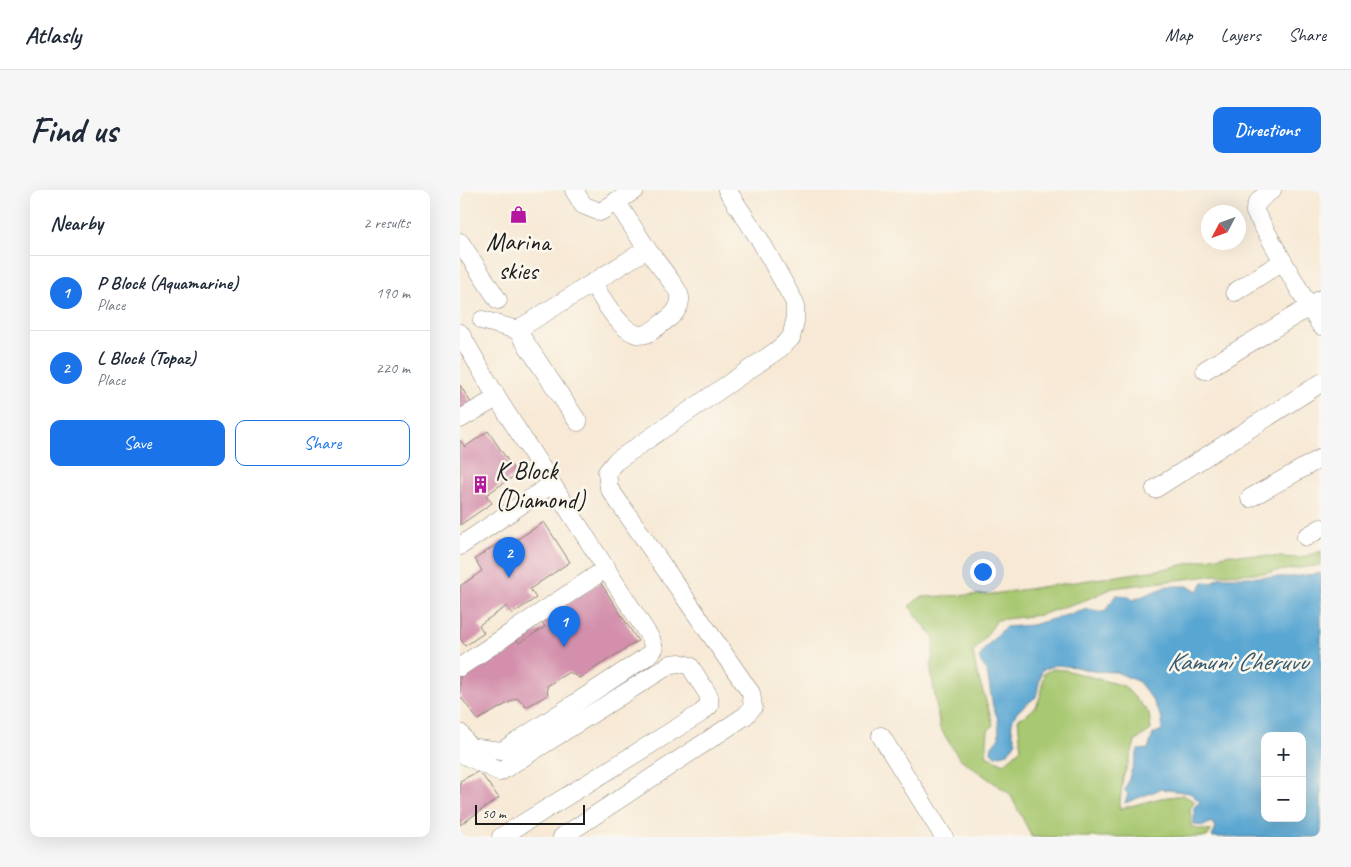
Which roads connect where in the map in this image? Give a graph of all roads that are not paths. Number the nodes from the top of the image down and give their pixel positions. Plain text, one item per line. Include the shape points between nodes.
1 (574, 190) edge
2 (635, 190) edge
3 (727, 190) edge
4 (1272, 190) edge
5 (616, 202) junction
6 (460, 242) edge
7 (647, 249) junction
8 (1283, 261) junction
9 (593, 284) junction
10 (1235, 292) dead end
11 (498, 300) dead end
12 (1315, 303) edge
13 (482, 320) dead end
14 (1321, 326) edge
15 (517, 330) junction
16 (460, 333) edge
17 (1205, 370) dead end
18 (1321, 383) edge
19 (498, 398) junction
20 (460, 419) edge
21 (578, 422) dead end
22 (1321, 458) edge
23 (552, 484) junction
24 (1155, 489) dead end
25 (1250, 498) dead end
26 (460, 546) edge
27 (607, 568) junction
28 (460, 667) edge
29 (460, 733) edge
30 (881, 736) dead end
31 (460, 752) edge
32 (501, 837) edge
33 (562, 837) edge
34 (944, 837) edge

1 - 5 street via 583,205 600,212
2 - 5 street
3 - 33 street via 795,303 791,338 615,462 607,472 609,488 751,693 753,707 745,716
4 - 8 street via 1254,207
5 - 7 street
6 - 11 street
7 - 9 street
7 - 9 street via 680,295 677,311 662,324 645,334 632,334
8 - 10 street
8 - 12 street
9 - 15 street
12 - 14 street
12 - 17 street
13 - 15 street
15 - 21 street
16 - 19 street
18 - 24 street
19 - 20 street
19 - 23 street
22 - 25 street
23 - 26 street
23 - 27 street
27 - 28 street
27 - 29 street via 651,639 654,649 646,658 502,751 469,746
30 - 34 street
31 - 32 street via 500,772 670,664 690,666 709,696 709,706 701,713

